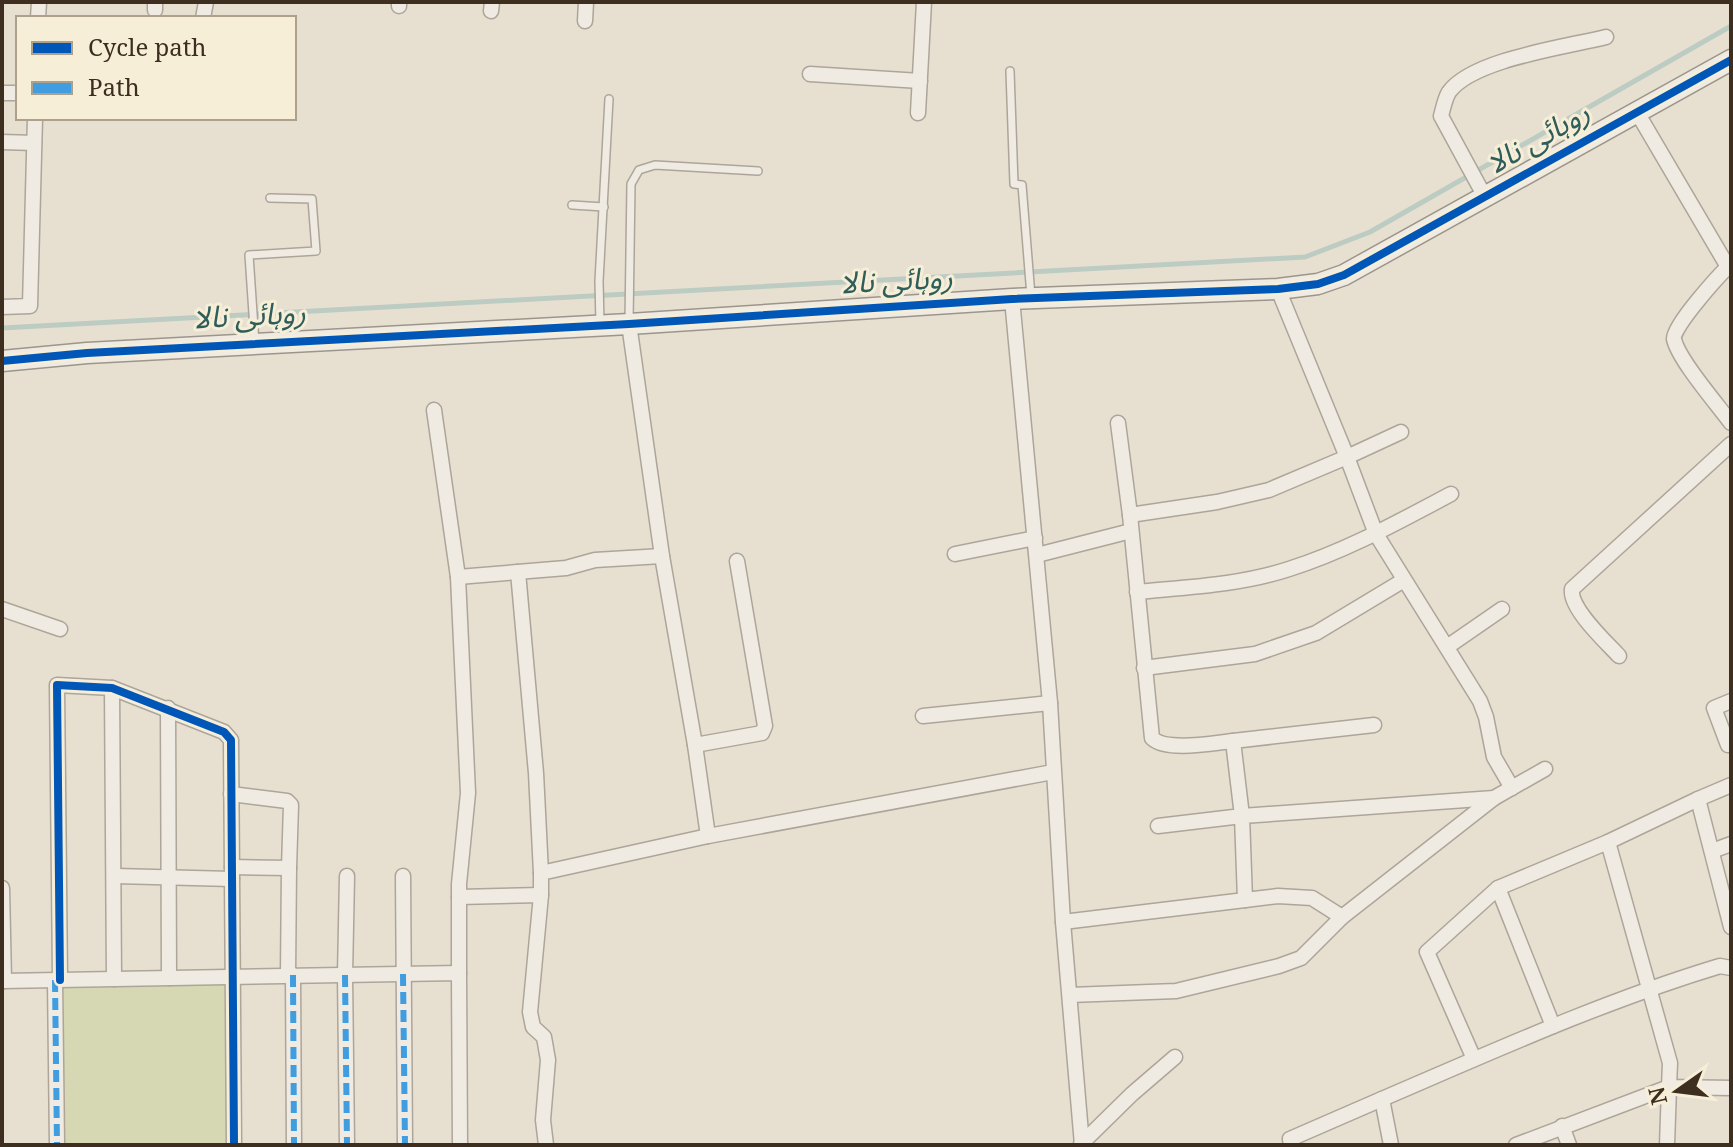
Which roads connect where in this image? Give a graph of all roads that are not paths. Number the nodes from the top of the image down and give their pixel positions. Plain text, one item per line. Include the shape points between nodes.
1 (586, 2) edge
2 (924, 2) edge
3 (585, 21) dead end
4 (1606, 37) dead end
5 (1731, 60) edge
6 (1010, 71) dead end
7 (810, 74) dead end
8 (920, 81) junction
9 (609, 99) dead end
10 (918, 113) dead end
11 (1638, 114) junction
12 (35, 120) edge
13 (2, 142) edge
14 (34, 143) junction
15 (758, 171) dead end
16 (1483, 193) junction
17 (270, 198) dead end
18 (572, 205) dead end
19 (604, 207) junction
20 (1730, 266) edge
21 (1278, 289) junction
22 (1025, 294) junction
23 (2, 307) edge
24 (600, 318) junction
25 (629, 324) junction
26 (254, 341) junction
27 (2, 361) edge
28 (434, 410) dead end
29 (1118, 423) dead end
30 (1731, 423) edge
31 (1401, 432) dead end
32 (1731, 444) edge
33 (1347, 457) junction
34 (1451, 494) dead end
35 (1130, 515) junction
36 (1131, 531) junction
37 (1376, 534) junction
38 (1035, 538) junction
39 (955, 554) dead end
40 (1037, 555) junction
41 (662, 556) junction
42 (737, 561) dead end
43 (518, 572) junction
44 (458, 577) junction
45 (1404, 580) junction
46 (1137, 592) junction
47 (2, 609) edge
48 (1502, 609) dead end
49 (60, 629) dead end
50 (1447, 647) junction
51 (1619, 656) dead end
52 (1144, 668) junction
53 (112, 688) junction
54 (1731, 701) edge
55 (1050, 703) junction
56 (168, 708) junction
57 (923, 716) dead end
58 (1374, 725) dead end
59 (1233, 741) junction
60 (695, 745) junction
61 (1728, 745) dead end
62 (1545, 769) dead end
63 (1053, 772) junction
64 (1731, 785) edge
65 (1512, 788) junction
66 (231, 794) junction
67 (1494, 798) junction
68 (1698, 799) junction
69 (1242, 816) junction
70 (1158, 826) dead end
71 (708, 836) junction
72 (1608, 842) junction
73 (1731, 844) edge
74 (1712, 851) junction
75 (289, 868) junction
76 (232, 873) junction
77 (541, 873) junction
78 (115, 876) junction
79 (347, 876) dead end
80 (403, 876) dead end
81 (170, 877) junction
82 (2, 888) edge
83 (1498, 888) junction
84 (541, 895) junction
85 (459, 897) junction
86 (1245, 900) junction
87 (1728, 904) edge
88 (1342, 917) junction
89 (1063, 922) junction
90 (1731, 927) edge
91 (1731, 968) edge
92 (459, 973) junction
93 (403, 974) junction
94 (291, 975) junction
95 (345, 975) junction
96 (232, 976) junction
97 (169, 978) junction
98 (114, 979) junction
99 (57, 980) junction
100 (3, 981) edge
101 (1649, 987) junction
102 (1070, 995) junction
103 (1553, 1026) junction
104 (1175, 1057) dead end
105 (1474, 1059) junction
106 (1669, 1087) junction
107 (1731, 1088) edge
108 (1382, 1099) junction
109 (1562, 1126) junction
110 (1285, 1143) edge
111 (1082, 1144) edge
112 (57, 1145) edge
113 (234, 1145) edge
114 (294, 1145) edge
115 (347, 1145) edge
116 (405, 1145) edge
117 (460, 1145) edge
118 (546, 1145) edge
119 (1391, 1145) edge
120 (1516, 1145) edge
121 (1569, 1145) edge
122 (1667, 1145) edge

1 - 3 street
2 - 8 street
4 - 16 street via 1502,61 1470,75 1449,92 1441,116
5 - 11 street
6 - 22 lane via 1014,184 1022,185 1029,256
7 - 8 street
8 - 10 street
9 - 19 lane
11 - 16 street
11 - 20 street
12 - 14 street
13 - 14 street
14 - 23 street via 30,306
15 - 25 lane via 655,165 639,170 631,184
16 - 21 street via 1344,275
17 - 26 lane via 312,199 316,251 249,255
18 - 19 lane
19 - 24 lane
20 - 30 street via 1682,318 1674,339
21 - 22 street
21 - 33 street
22 - 25 street
22 - 38 street
24 - 25 street
24 - 26 street
25 - 41 street
26 - 27 street
28 - 44 street
29 - 35 street
31 - 33 street
32 - 51 street via 1572,589 1575,605
33 - 35 street via 1269,490
33 - 37 street
34 - 37 street
35 - 36 street
36 - 40 street
36 - 46 street
37 - 45 street
37 - 46 street via 1289,569 1222,584
38 - 39 street
38 - 40 street
40 - 55 street
41 - 43 street
41 - 60 street
42 - 60 street via 765,726 762,733
43 - 44 street
43 - 77 street
44 - 85 street via 468,793
45 - 50 street
45 - 52 street via 1316,633 1279,646 1255,654
46 - 52 street
47 - 49 street
48 - 50 street
50 - 65 street via 1480,701 1494,757
52 - 59 street via 1152,738 1157,743
53 - 56 street
53 - 78 street
53 - 99 street via 59,683 56,687
54 - 61 street via 1714,708
55 - 57 street
55 - 63 street
56 - 66 street via 228,735
56 - 81 street
58 - 59 street
59 - 69 street
60 - 71 street
62 - 65 street
63 - 71 street
63 - 89 street
64 - 68 street
65 - 67 street
66 - 75 street via 290,802
66 - 76 street
67 - 69 street
67 - 88 street
68 - 72 street
68 - 74 street
69 - 70 street
69 - 86 street
71 - 77 street
72 - 83 street
72 - 101 street
73 - 74 street
74 - 87 street
75 - 76 street
75 - 94 street
76 - 81 street
76 - 96 street
77 - 84 street
78 - 81 street
78 - 98 street
79 - 95 street
80 - 93 street
81 - 97 street
82 - 100 street
83 - 103 street
83 - 105 street via 1427,952
84 - 85 street
84 - 118 street via 530,1012 533,1027 544,1037 548,1060
85 - 92 street
86 - 88 street via 1312,898
86 - 89 street
87 - 90 street
88 - 102 street via 1301,958 1279,966 1176,991
89 - 102 street
91 - 101 street via 1720,966
92 - 93 street
92 - 117 street
93 - 95 street
93 - 116 street
94 - 95 street
94 - 96 street
94 - 114 street
95 - 115 street
96 - 97 street
96 - 113 street
97 - 98 street
98 - 99 street
99 - 100 street
99 - 112 street
101 - 103 street
101 - 106 street via 1670,1063
102 - 111 street
103 - 105 street
104 - 111 street
105 - 108 street
106 - 107 street
106 - 109 street
106 - 122 street
108 - 110 street
108 - 119 street
109 - 120 street
109 - 121 street

